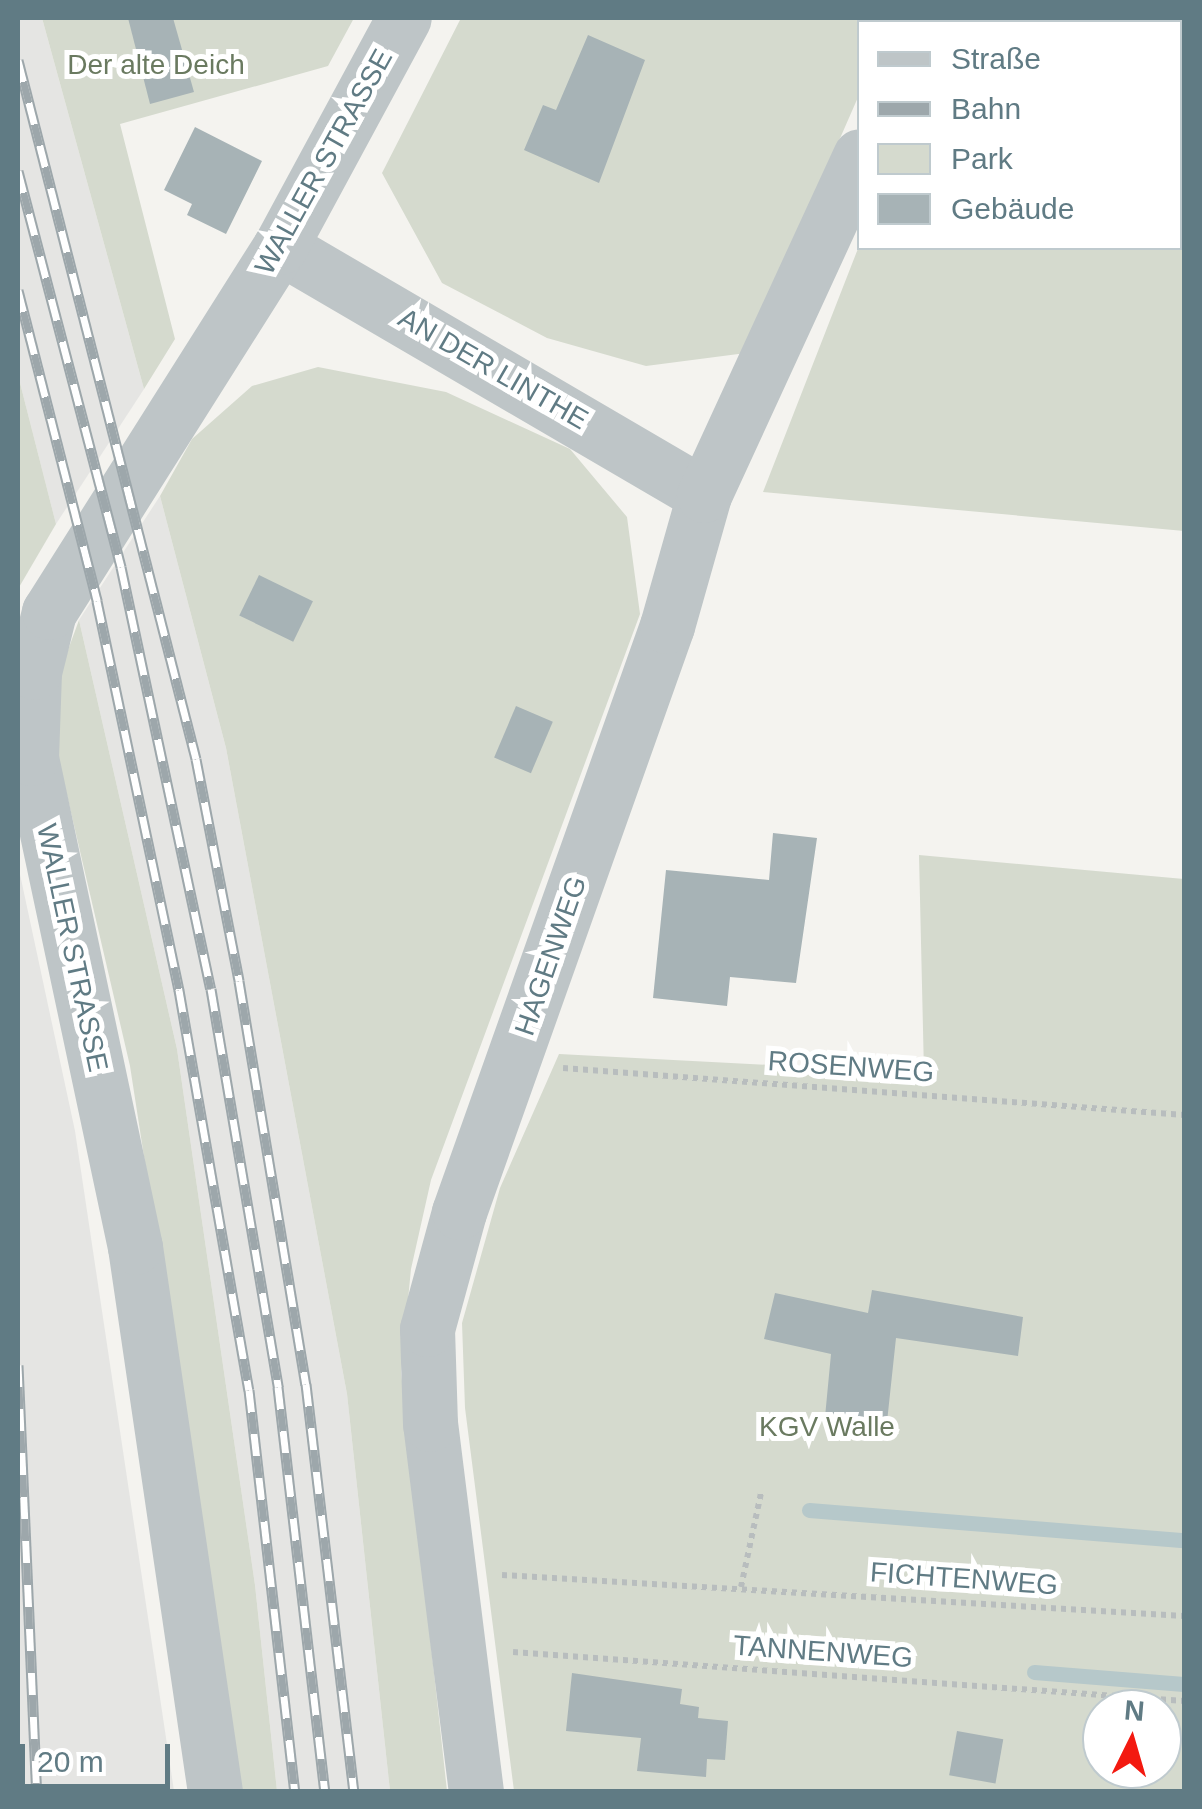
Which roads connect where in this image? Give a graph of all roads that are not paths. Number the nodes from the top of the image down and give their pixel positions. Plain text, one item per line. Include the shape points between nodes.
1 (404, 18) edge
2 (857, 162) edge
3 (280, 247) junction
4 (704, 494) junction
5 (215, 1792) edge
6 (476, 1792) edge

1 - 3 street, WALLER STRASSE
2 - 4 street, HAGENWEG
3 - 4 street, AN DER LINTHE
3 - 5 street, WALLER STRASSE via 48,612 34,689 31,758 135,1247
4 - 6 street, HAGENWEG via 666,626 427,1329 446,1572

